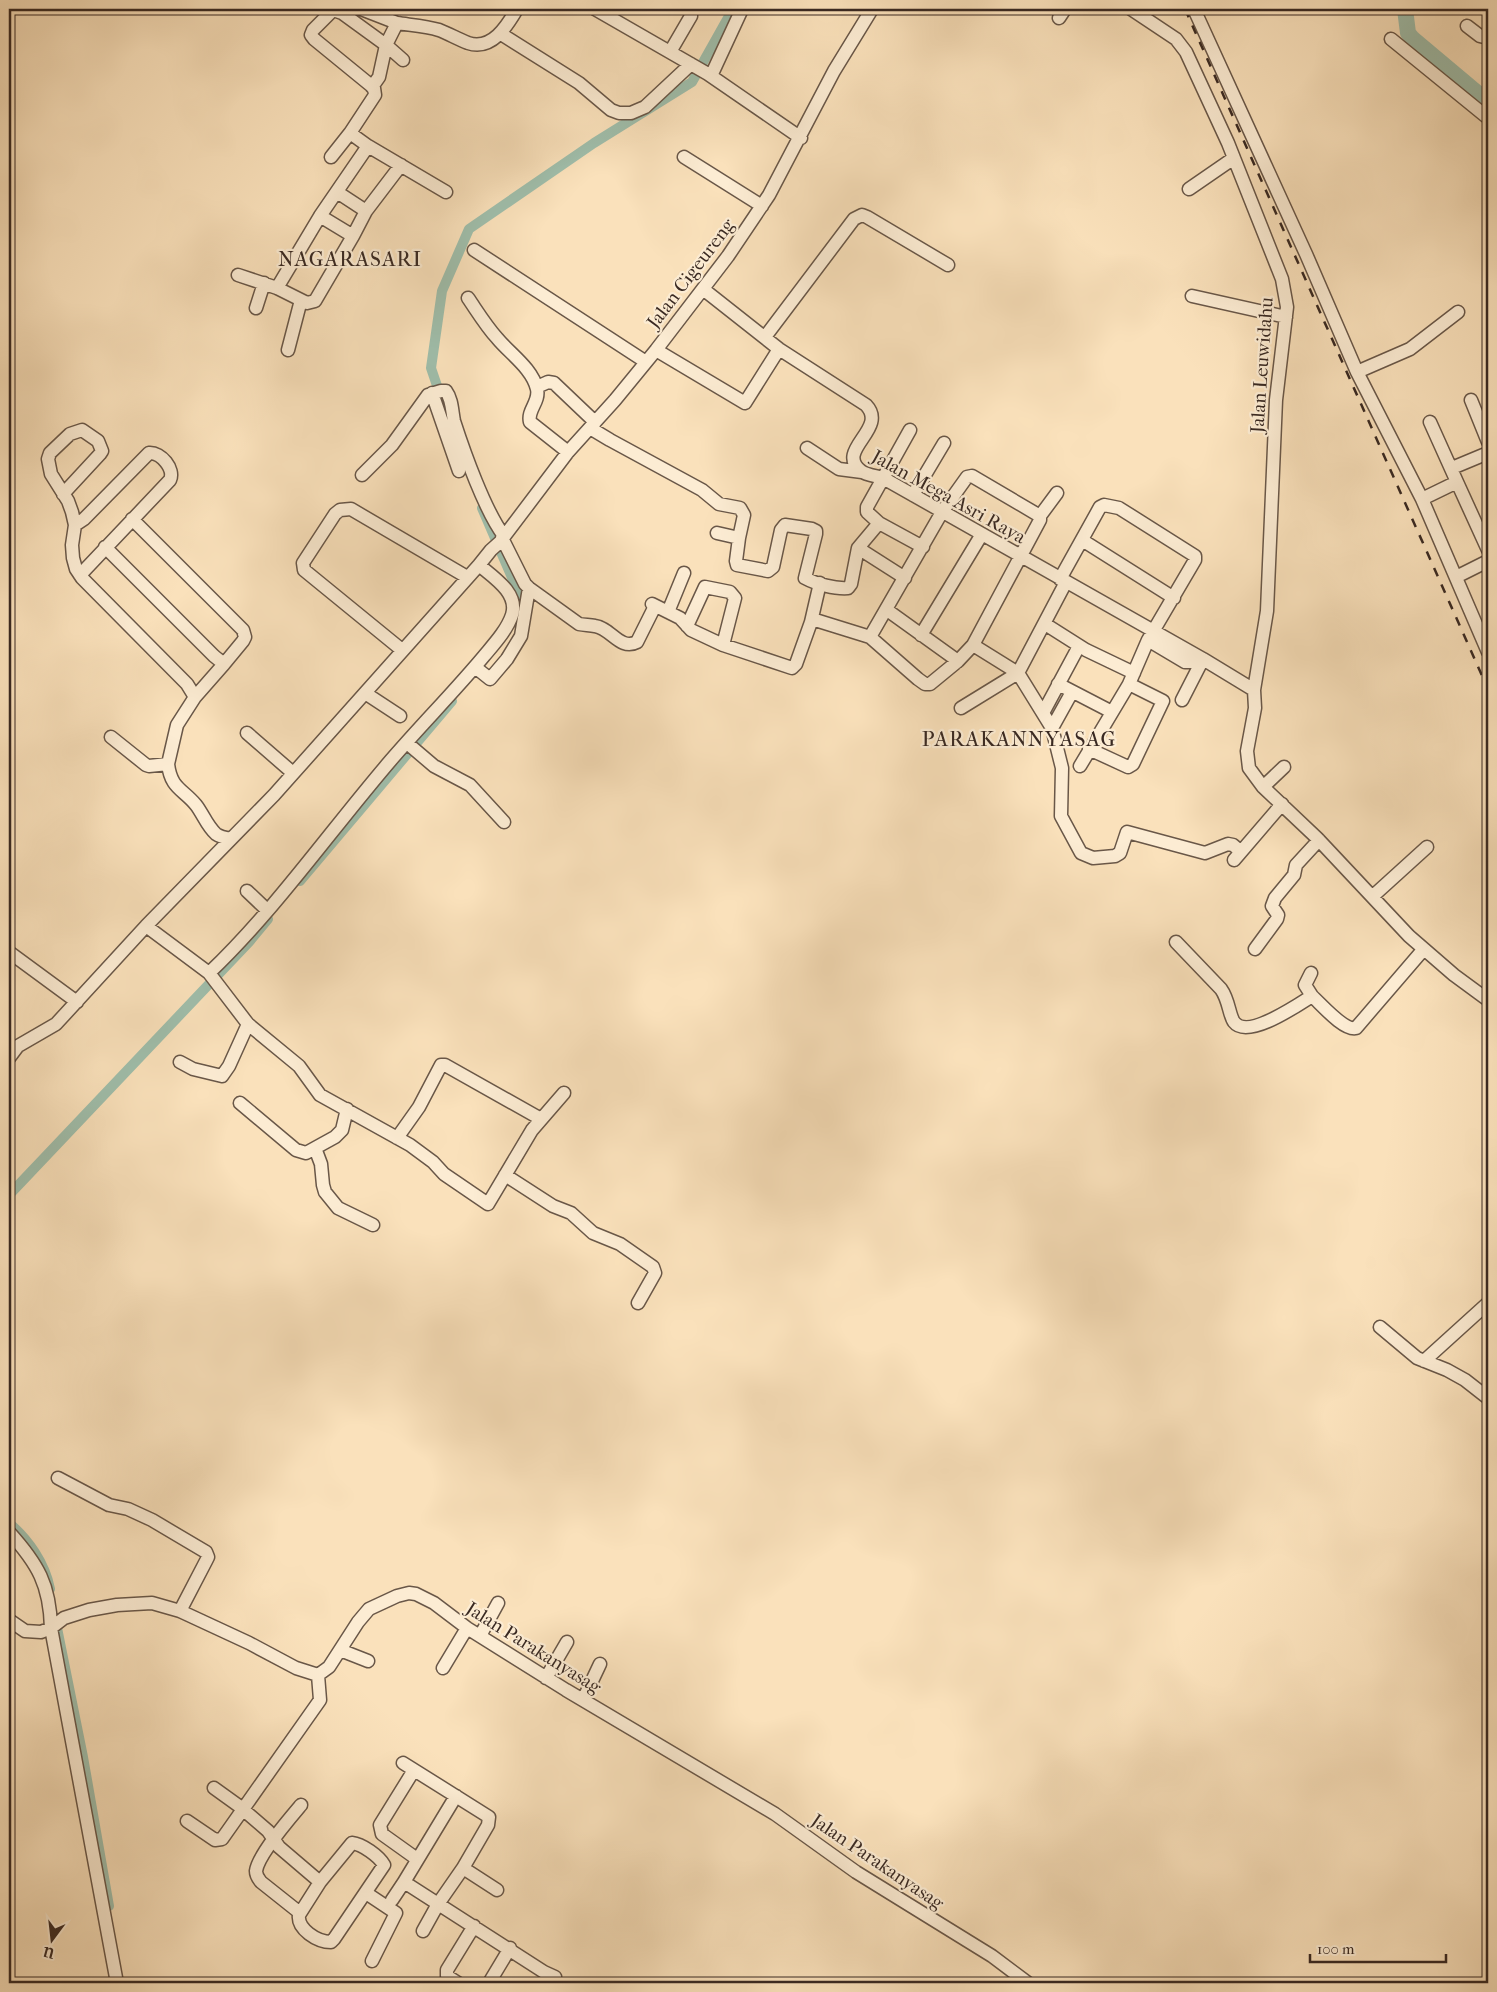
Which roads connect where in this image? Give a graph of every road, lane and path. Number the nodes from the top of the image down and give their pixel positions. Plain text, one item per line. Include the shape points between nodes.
1 (361, 9) edge
2 (517, 9) edge
3 (742, 9) edge
4 (872, 9) edge
5 (1131, 9) edge
6 (1194, 9) edge
7 (601, 10) edge
8 (691, 16) dead end
9 (396, 23) junction
10 (1467, 26) dead end
11 (501, 34) junction
12 (1488, 38) edge
13 (1391, 40) dead end
14 (386, 45) junction
15 (670, 52) junction
16 (403, 60) dead end
17 (702, 70) junction
18 (372, 87) junction
19 (1488, 118) edge
20 (350, 132) junction
21 (801, 138) junction
22 (368, 146) junction
23 (331, 157) dead end
24 (684, 157) dead end
25 (1234, 158) junction
26 (401, 164) junction
27 (1189, 189) dead end
28 (337, 192) junction
29 (446, 192) dead end
30 (762, 206) junction
31 (366, 211) junction
32 (320, 216) junction
33 (353, 236) junction
34 (474, 250) dead end
35 (948, 265) dead end
36 (238, 275) dead end
37 (264, 283) junction
38 (277, 288) junction
39 (703, 289) junction
40 (1192, 296) dead end
41 (468, 298) dead end
42 (301, 300) junction
43 (256, 308) dead end
44 (1458, 312) dead end
45 (1286, 317) junction
46 (766, 337) junction
47 (778, 349) junction
48 (288, 350) dead end
49 (656, 350) junction
50 (646, 362) junction
51 (1357, 372) junction
52 (537, 387) junction
53 (436, 392) junction
54 (1470, 400) dead end
55 (1430, 422) dead end
56 (592, 425) junction
57 (910, 430) dead end
58 (1488, 442) edge
59 (944, 443) dead end
60 (807, 448) dead end
61 (568, 452) junction
62 (1488, 453) edge
63 (1452, 468) junction
64 (459, 471) dead end
65 (862, 472) junction
66 (362, 475) dead end
67 (883, 478) junction
68 (1457, 482) junction
69 (1057, 493) dead end
70 (63, 494) junction
71 (913, 495) junction
72 (1422, 499) junction
73 (942, 512) junction
74 (1040, 516) junction
75 (132, 519) junction
76 (879, 523) junction
77 (75, 524) junction
78 (716, 533) dead end
79 (982, 534) junction
80 (739, 538) junction
81 (1082, 540) junction
82 (499, 541) junction
83 (923, 546) junction
84 (105, 547) junction
85 (858, 548) junction
86 (1488, 550) edge
87 (1021, 557) junction
88 (1488, 562) edge
89 (479, 565) junction
90 (684, 573) dead end
91 (80, 575) junction
92 (1456, 577) junction
93 (467, 578) junction
94 (904, 578) junction
95 (1063, 580) junction
96 (820, 584) junction
97 (529, 588) junction
98 (1174, 598) junction
99 (887, 610) junction
100 (668, 612) junction
101 (812, 619) junction
102 (1045, 624) junction
103 (688, 626) junction
104 (921, 635) junction
105 (1151, 636) junction
106 (870, 638) junction
107 (722, 645) junction
108 (973, 645) junction
109 (1079, 646) junction
110 (402, 650) junction
111 (1488, 652) edge
112 (1201, 658) junction
113 (958, 661) junction
114 (224, 664) junction
115 (479, 671) junction
116 (1018, 673) junction
117 (1132, 678) junction
118 (1058, 684) junction
119 (1254, 690) junction
120 (1072, 692) junction
121 (365, 693) junction
122 (195, 697) junction
123 (1182, 700) dead end
124 (961, 708) dead end
125 (1112, 712) junction
126 (1043, 713) junction
127 (400, 716) dead end
128 (1052, 728) junction
129 (247, 733) dead end
130 (111, 737) dead end
131 (412, 747) junction
132 (1089, 749) junction
133 (168, 764) junction
134 (1080, 766) dead end
135 (1284, 768) dead end
136 (293, 773) junction
137 (1263, 787) junction
138 (1282, 804) junction
139 (504, 822) dead end
140 (231, 839) junction
141 (1319, 840) junction
142 (1426, 847) dead end
143 (247, 891) dead end
144 (1373, 896) junction
145 (267, 910) junction
146 (146, 926) junction
147 (1176, 942) dead end
148 (1255, 949) dead end
149 (1424, 950) junction
150 (9, 952) edge
151 (1311, 973) dead end
152 (211, 978) junction
153 (1312, 996) junction
154 (1488, 1000) edge
155 (77, 1002) junction
156 (248, 1024) junction
157 (9, 1058) edge
158 (180, 1062) dead end
159 (564, 1093) dead end
160 (240, 1103) dead end
161 (348, 1109) junction
162 (541, 1119) junction
163 (397, 1138) junction
164 (315, 1148) junction
165 (505, 1175) junction
166 (373, 1225) dead end
167 (638, 1303) dead end
168 (1488, 1303) edge
169 (1380, 1327) dead end
170 (1424, 1362) junction
171 (1488, 1398) edge
172 (58, 1478) dead end
173 (9, 1532) edge
174 (498, 1603) dead end
175 (180, 1611) junction
176 (9, 1620) edge
177 (57, 1624) junction
178 (467, 1628) junction
179 (480, 1636) junction
180 (567, 1642) dead end
181 (340, 1650) junction
182 (368, 1661) dead end
183 (600, 1664) dead end
184 (443, 1668) dead end
185 (318, 1675) junction
186 (546, 1678) junction
187 (583, 1700) junction
188 (214, 1788) dead end
189 (456, 1796) junction
190 (300, 1804) dead end
191 (243, 1810) junction
192 (188, 1821) dead end
193 (273, 1841) junction
194 (418, 1859) junction
195 (463, 1868) junction
196 (320, 1882) junction
197 (404, 1882) junction
198 (497, 1890) dead end
199 (366, 1892) junction
200 (392, 1900) dead end
201 (438, 1904) junction
202 (300, 1913) junction
203 (474, 1926) junction
204 (423, 1931) dead end
205 (510, 1948) junction
206 (372, 1961) dead end
207 (545, 1978) edge
208 (117, 1983) edge
209 (458, 1983) edge
210 (489, 1983) edge
211 (1028, 1983) edge

1 - 9 street
2 - 11 street
3 - 17 street
4 - 21 street, Jalan Cigeureng via 834,71
5 - 25 street, Jalan Leuwidahu via 1181,44
6 - 51 street
7 - 15 street
8 - 15 street
9 - 11 street via 436,29 470,44 491,41
9 - 14 street
10 - 12 street
11 - 17 street via 579,83 619,113 631,113 645,107
13 - 19 street
14 - 16 street
14 - 18 street via 379,77
14 - 18 street via 338,10 330,12 311,35
15 - 17 street
17 - 21 street
18 - 20 street via 375,95
20 - 22 street
20 - 23 street
21 - 30 street, Jalan Cigeureng
22 - 26 street
22 - 28 street
24 - 30 street
25 - 27 street
25 - 45 street, Jalan Leuwidahu via 1282,279 1287,299
26 - 29 street
26 - 31 street
28 - 31 street
28 - 32 street
30 - 39 street, Jalan Cigeureng
31 - 33 street
32 - 33 street
32 - 38 street
33 - 42 street via 315,301 307,303
34 - 50 street
35 - 46 street via 867,217 858,216
36 - 37 street
37 - 38 street
37 - 43 street
38 - 42 street
39 - 46 street, Jalan Mega Asri Raya
39 - 49 street, Jalan Cigeureng
40 - 45 street
41 - 52 street
42 - 48 street
44 - 51 street via 1410,349
45 - 119 street, Jalan Leuwidahu via 1276,400 1267,612
46 - 47 street, Jalan Mega Asri Raya
47 - 49 street via 745,403
47 - 65 street, Jalan Mega Asri Raya via 871,410 871,423 854,452 854,461
49 - 50 street, Jalan Cigeureng
50 - 56 street, Jalan Cigeureng
51 - 72 street
52 - 56 street via 554,382
52 - 61 street via 538,400 530,414 530,422
53 - 64 street
53 - 66 street via 424,399 392,445
53 - 82 street via 446,391 449,395 454,421 497,526
54 - 58 street
55 - 63 street
56 - 61 street, Jalan Cigeureng
56 - 80 street via 610,440 702,490 719,504 740,508 744,515
57 - 67 street
59 - 71 street
60 - 65 street via 839,469
61 - 82 street, Jalan Cigeureng
62 - 63 street
63 - 68 street
65 - 67 street, Jalan Mega Asri Raya
67 - 71 street, Jalan Mega Asri Raya
67 - 76 street via 866,510
68 - 72 street
68 - 86 street
69 - 74 street
70 - 70 street via 51,474 50,452 70,434 82,430 98,441 102,451
70 - 77 street
71 - 73 street, Jalan Mega Asri Raya
72 - 92 street
73 - 74 street via 967,477 972,476
73 - 79 street, Jalan Mega Asri Raya
73 - 83 street
74 - 87 street
75 - 77 street via 172,478 172,470 155,453 149,453 84,519
75 - 84 street
75 - 114 street via 243,630 243,641
76 - 83 street
76 - 85 street
77 - 91 street via 73,558
78 - 80 street
79 - 87 street, Jalan Mega Asri Raya
79 - 104 street
80 - 96 street via 737,565 768,571 773,567 785,524 814,530 816,534 804,575 806,579
81 - 95 street
81 - 98 street
81 - 98 street via 1104,505 1119,508 1193,554 1194,560
82 - 89 street, Jalan Cigeureng
82 - 97 street
83 - 94 street
84 - 91 street
84 - 114 street
85 - 94 street
85 - 96 street via 850,586 841,588
87 - 95 street, Jalan Mega Asri Raya
87 - 108 street
88 - 92 street
89 - 93 street, Jalan Cigeureng
89 - 115 street via 508,591 514,606 508,624
90 - 100 street
91 - 122 street via 187,684
92 - 111 street
93 - 110 street, Jalan Cigeureng
93 - 110 street via 360,514 344,509 335,514 303,563 304,570
94 - 99 street
95 - 102 street
95 - 105 street, Jalan Mega Asri Raya
96 - 101 street
97 - 100 street via 579,624 595,626 625,644 638,642 654,605
97 - 115 street via 521,636 491,678
98 - 105 street
99 - 104 street
99 - 106 street
100 - 103 street
101 - 106 street
101 - 107 street via 792,668
102 - 109 street
102 - 116 street
103 - 107 street
103 - 107 street via 705,587 730,592 735,598
104 - 113 street
105 - 112 street, Jalan Mega Asri Raya
105 - 117 street
106 - 113 street via 925,684 936,680
108 - 113 street
108 - 116 street
109 - 117 street
109 - 118 street
110 - 121 street, Jalan Cigeureng
112 - 119 street, Jalan Mega Asri Raya
112 - 123 street
114 - 122 street
115 - 131 street
116 - 124 street
116 - 126 street
117 - 125 street
117 - 132 street via 1163,701 1133,764 1128,767
118 - 120 street
118 - 126 street
119 - 137 street, Jalan Leuwidahu via 1255,708 1246,759
120 - 125 street
120 - 128 street
121 - 127 street
121 - 136 street, Jalan Cigeureng
122 - 133 street via 177,724
125 - 132 street
126 - 128 street
128 - 138 street via 1062,768 1061,816 1081,853 1093,858 1120,853 1127,832 1204,853 1233,845 1237,856
129 - 136 street
130 - 133 street via 146,765
131 - 139 street via 434,766 470,785
131 - 145 street
132 - 134 street
133 - 140 street via 169,773 178,788 196,805 210,828 218,836
135 - 137 street
136 - 140 street, Jalan Cigeureng
137 - 138 street, Jalan Leuwidahu
138 - 141 street, Jalan Leuwidahu
140 - 146 street, Jalan Cigeureng
141 - 144 street, Jalan Leuwidahu
141 - 148 street via 1296,865 1294,875 1275,898 1272,906 1277,918
142 - 144 street
143 - 145 street
144 - 149 street, Jalan Leuwidahu
145 - 152 street
146 - 152 street
146 - 155 street, Jalan Cigeureng
147 - 153 street via 1226,996 1234,1022 1240,1026 1269,1022
149 - 153 street via 1356,1028 1347,1028
149 - 154 street, Jalan Leuwidahu
150 - 155 street
151 - 153 street via 1305,985
152 - 156 street
155 - 157 street, Jalan Cigeureng via 56,1024 18,1046
156 - 158 street via 222,1076 193,1069
156 - 161 street via 299,1066 320,1095
159 - 162 street
160 - 164 street via 300,1152 306,1153
161 - 163 street
161 - 164 street via 339,1134
162 - 163 street via 441,1065
162 - 165 street
163 - 165 street via 488,1204
164 - 166 street via 325,1192 338,1208
165 - 167 street via 555,1207 571,1213 596,1235 616,1242 653,1267 655,1273
168 - 170 street
169 - 170 street
170 - 171 street via 1466,1380
172 - 175 street via 109,1505 152,1520 206,1552 208,1557
173 - 177 street via 41,1576
174 - 179 street
175 - 177 street via 137,1602 89,1610
175 - 185 street via 304,1672
176 - 177 street via 29,1632 45,1631
177 - 208 street via 61,1675
178 - 179 street, Jalan Parakanyasag
178 - 181 street, Jalan Parakanyasag via 434,1603 409,1593 369,1609
178 - 184 street
179 - 186 street, Jalan Parakanyasag
180 - 186 street
181 - 182 street
181 - 185 street, Jalan Parakanyasag via 329,1667
183 - 187 street
185 - 191 street via 320,1700
186 - 187 street, Jalan Parakanyasag
187 - 211 street, Jalan Parakanyasag via 775,1814 850,1868 992,1956
188 - 191 street
189 - 194 street
189 - 194 street via 409,1767 380,1830
189 - 195 street via 490,1820
190 - 193 street
191 - 192 street via 220,1841
191 - 193 street via 268,1831
193 - 196 street
193 - 202 street via 257,1868 257,1878
194 - 197 street
195 - 198 street
195 - 201 street
196 - 199 street via 354,1842 379,1858 384,1865
196 - 202 street
197 - 200 street
197 - 201 street
199 - 202 street via 331,1942 319,1939 304,1929 298,1920
199 - 206 street via 396,1913
201 - 203 street
201 - 204 street
203 - 205 street
203 - 209 street via 446,1970 447,1976
205 - 207 street
205 - 210 street

